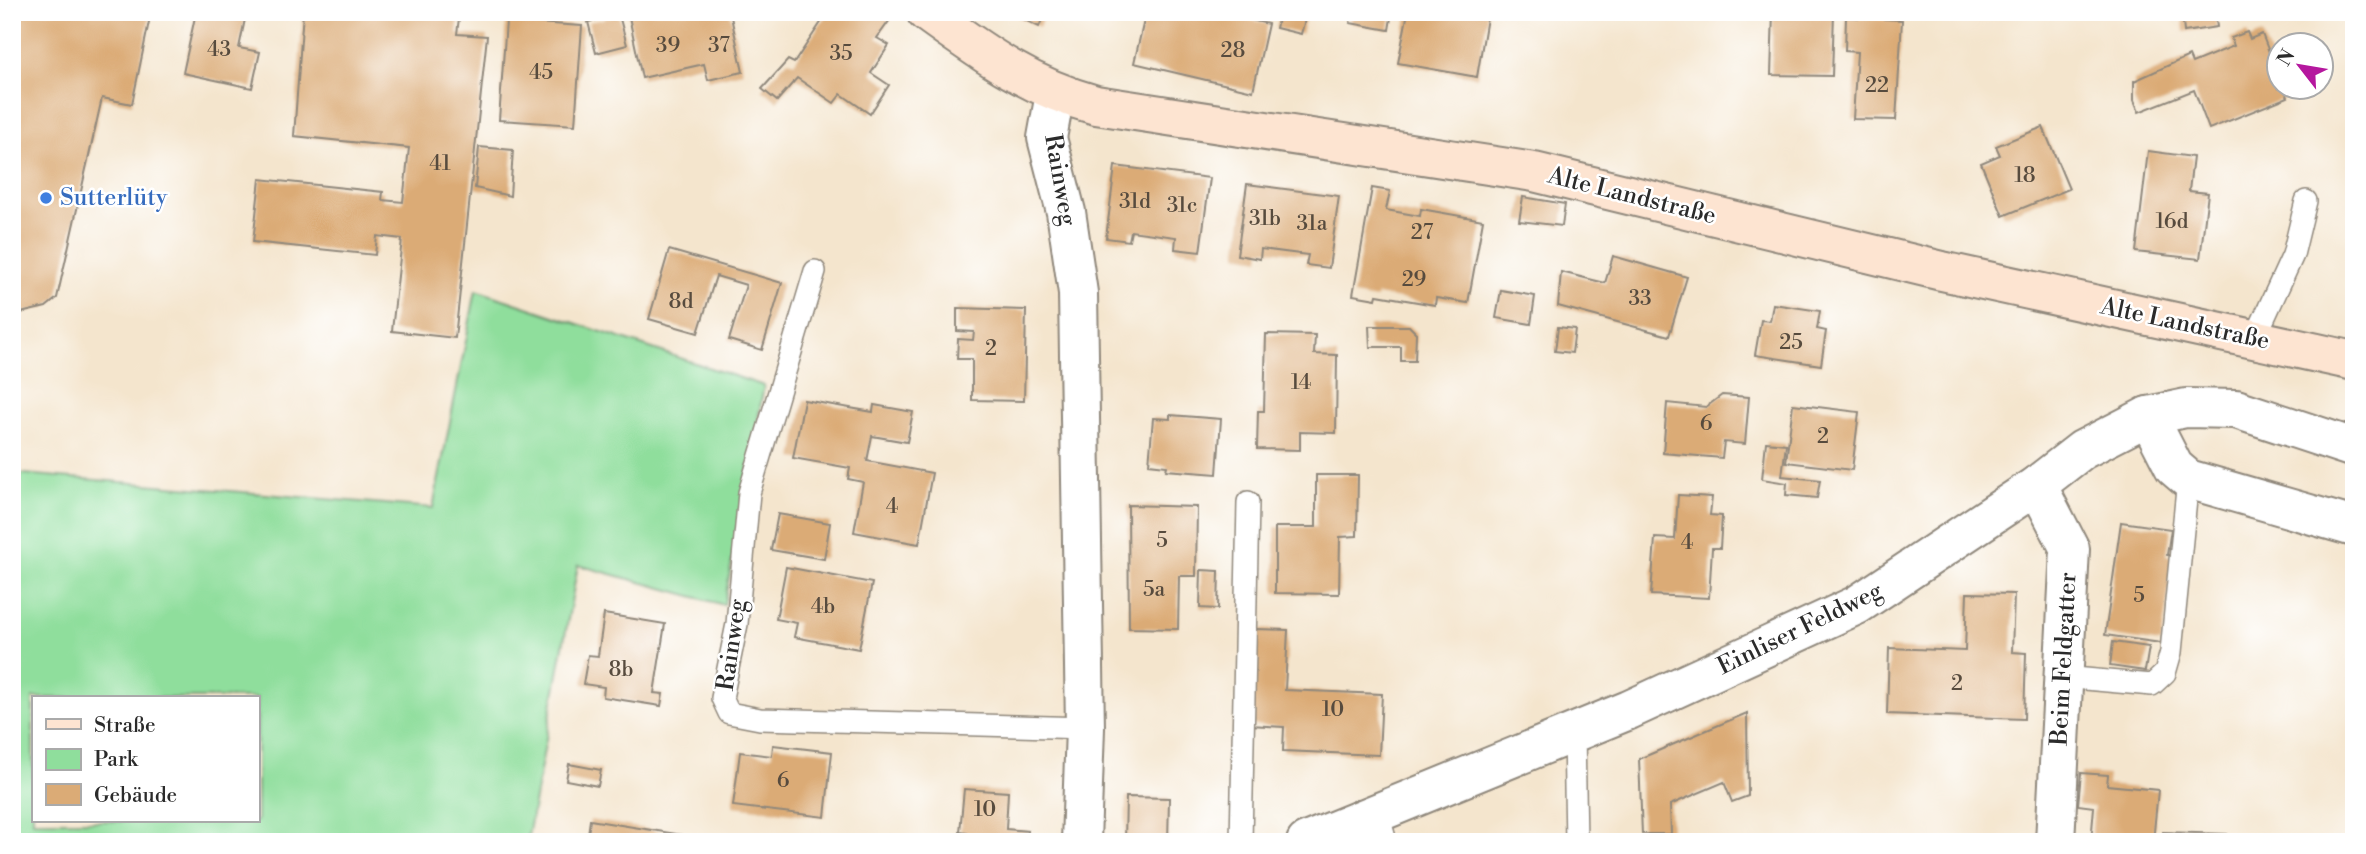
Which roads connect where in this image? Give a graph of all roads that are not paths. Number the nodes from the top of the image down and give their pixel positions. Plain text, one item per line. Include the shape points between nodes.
1 (926, 12) edge
2 (1055, 94) junction
3 (2306, 201) dead end
4 (815, 271) dead end
5 (2255, 338) junction
6 (2354, 362) edge
7 (2148, 416) junction
8 (2354, 448) edge
9 (2188, 479) junction
10 (2036, 485) junction
11 (1248, 502) dead end
12 (2354, 527) edge
13 (2063, 677) junction
14 (1085, 728) junction
15 (1574, 733) junction
16 (1382, 827) edge
17 (1081, 842) edge
18 (1241, 842) edge
19 (1306, 842) edge
20 (1576, 842) edge
21 (2054, 842) edge

1 - 2 main road, Alte Landstraße via 1018,75
2 - 5 main road, Alte Landstraße via 1127,111 1534,172 1942,271
2 - 14 street, Rainweg via 1047,138 1066,212 1078,293
3 - 5 lane via 2293,255
4 - 14 lane, Rainweg via 749,493 737,624 722,698 729,713 760,719
5 - 6 main road, Alte Landstraße
7 - 8 street, Einliser Feldweg via 2186,408 2236,409
7 - 9 street via 2174,467
7 - 10 street, Einliser Feldweg via 2082,450
9 - 12 street
9 - 13 lane via 2171,653 2165,673 2152,685
10 - 13 street, Beim Feldgatter via 2070,549
10 - 15 street, Einliser Feldweg via 1857,605
11 - 18 lane
13 - 21 street, Beim Feldgatter
14 - 17 street, Rainweg
15 - 16 street, Einliser Feldweg
15 - 20 lane
16 - 19 street, Einliser Feldweg

